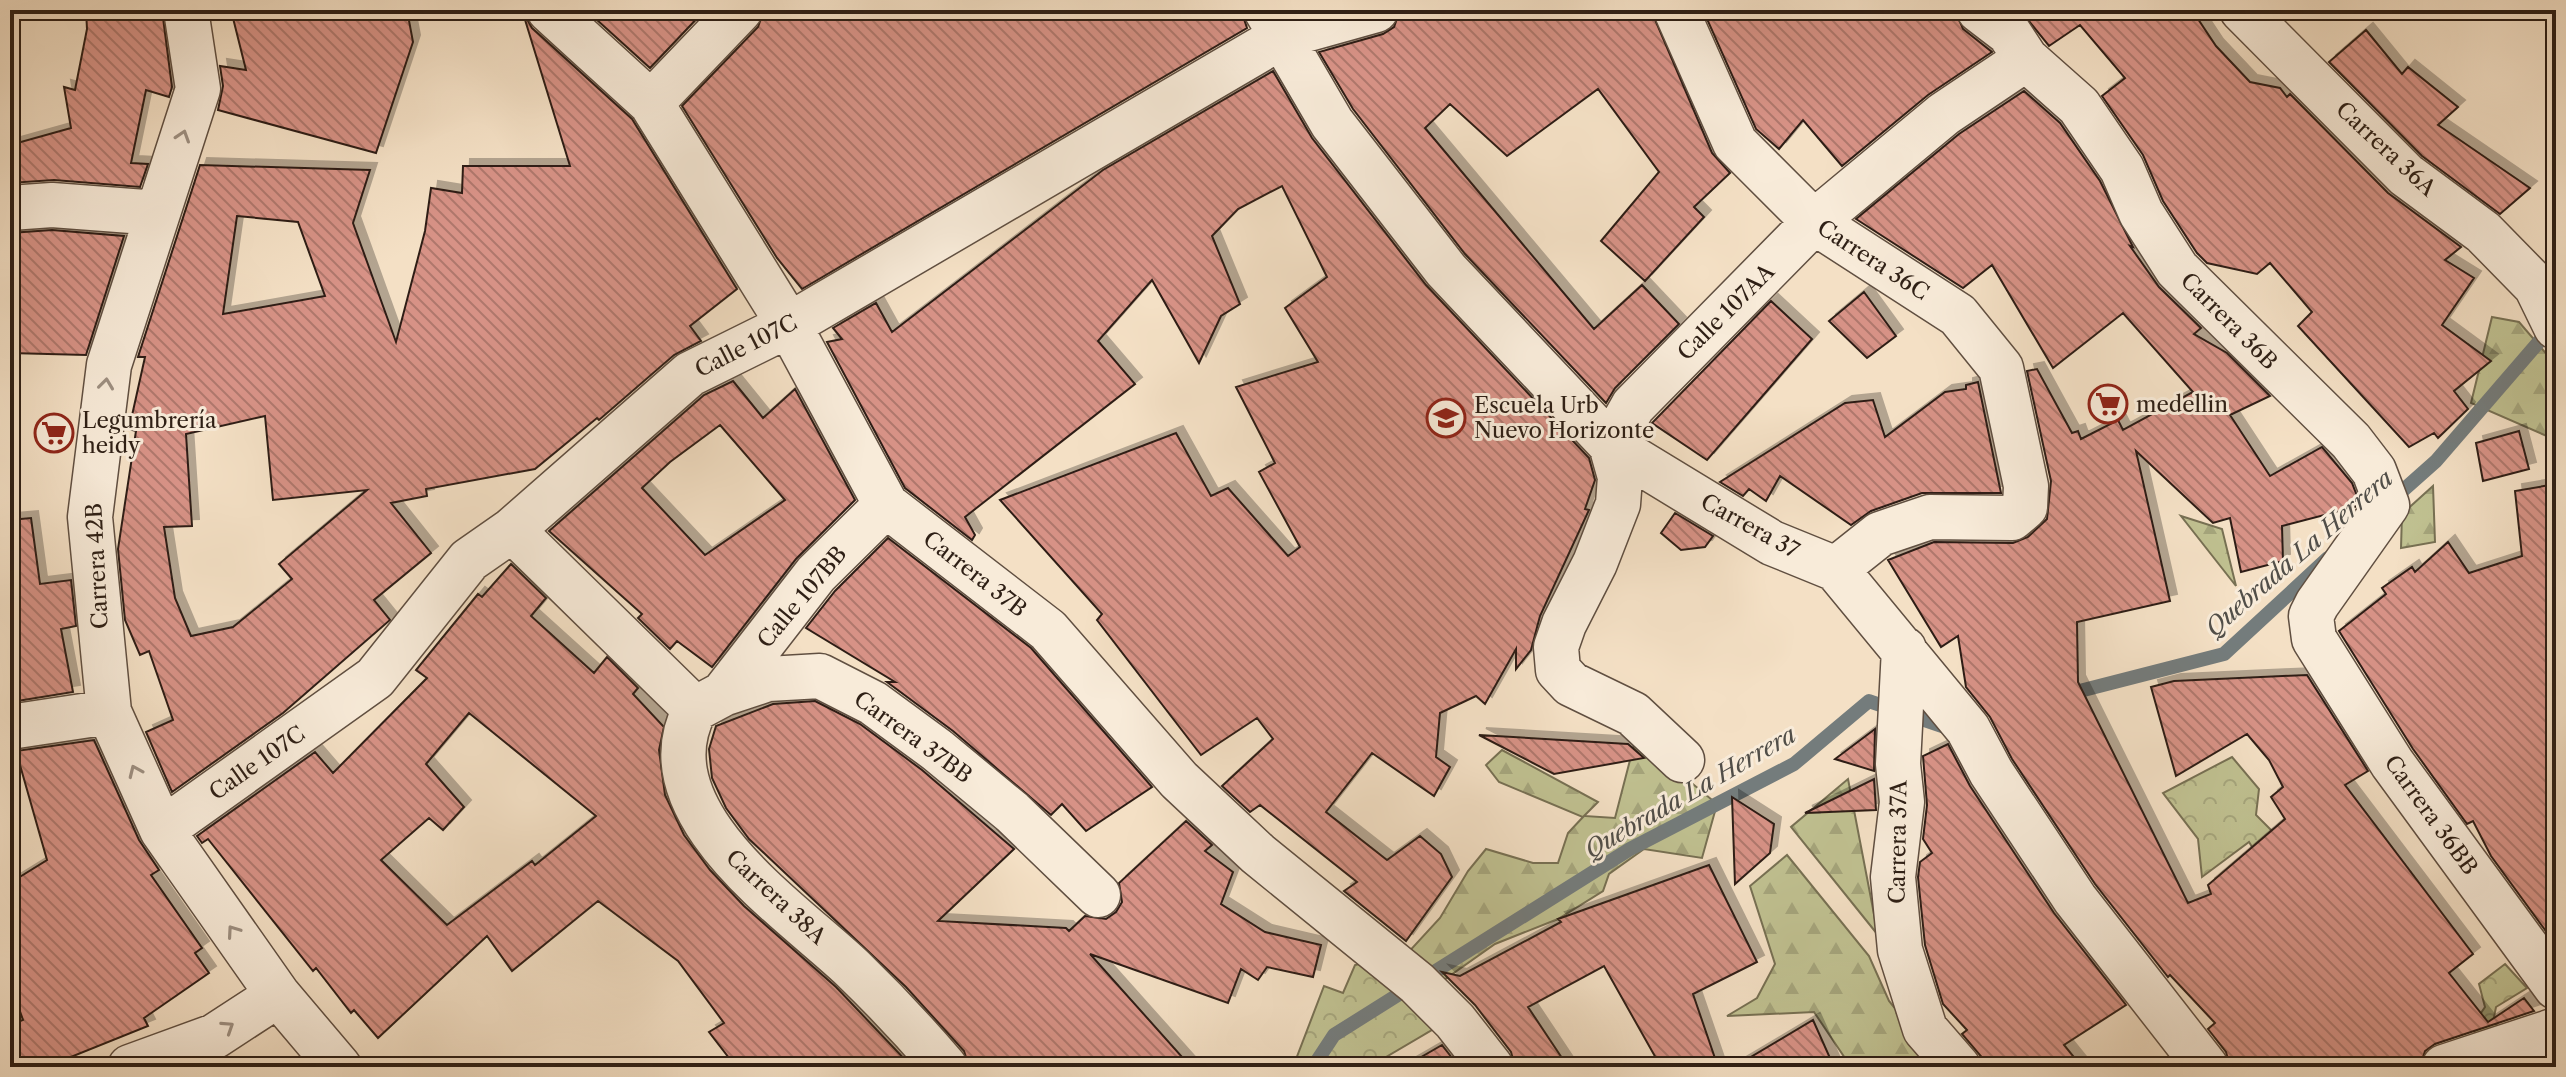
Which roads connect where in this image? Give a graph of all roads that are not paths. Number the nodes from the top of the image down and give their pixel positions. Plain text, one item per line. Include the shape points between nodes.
1 (186, 10) edge
2 (549, 10) edge
3 (740, 10) edge
4 (1376, 10) edge
5 (1676, 10) edge
6 (1979, 10) edge
7 (2242, 10) edge
8 (1274, 23) edge
9 (2026, 59) junction
10 (651, 103) junction
11 (10, 208) edge
12 (158, 213) junction
13 (1814, 222) junction
14 (789, 325) junction
15 (2556, 327) edge
16 (1611, 445) junction
17 (886, 505) junction
18 (512, 530) junction
19 (1836, 569) junction
20 (2314, 639) joint
21 (1904, 649) junction
22 (709, 702) junction
23 (109, 712) junction
24 (10, 727) edge
25 (1682, 760) dead end
26 (162, 830) junction
27 (1098, 895) dead end
28 (2556, 987) edge
29 (278, 995) junction
30 (2556, 1030) edge
31 (130, 1067) edge
32 (339, 1067) edge
33 (945, 1067) edge
34 (1491, 1067) edge
35 (1958, 1067) edge
36 (2206, 1067) edge
37 (2444, 1067) edge

12 -> 1 street, Carrera 42B via 198,89
2 - 10 street, Carrera 37B
3 - 10 street
4 - 8 street, Calle 107C
5 - 13 street, Carrera 36C via 1735,143
6 - 9 street, Carrera 36B via 2009,33
7 - 15 street, Carrera 36A via 2406,175 2483,232 2536,286
8 - 14 street, Calle 107C
8 - 16 street, Carrera 37 via 1332,123 1446,270
9 - 13 street, Calle 107AA via 1944,114
9 - 20 street, Carrera 36B via 2079,106 2122,169 2141,213 2177,269 2351,441 2374,471 2387,505 2317,604 2311,616
10 - 14 street, Carrera 37B
11 - 12 street via 52,205
23 -> 12 street, Carrera 42B via 90,517 109,365
13 - 16 street, Calle 107AA via 1633,406
13 - 19 street, Carrera 36C via 1958,315 2001,368 2026,486 2025,507 2012,518 1930,517 1880,534
14 - 17 street, Carrera 37B
14 - 18 street, Calle 107C via 690,374
16 - 19 street, Carrera 37 via 1772,543
16 - 25 street via 1620,477 1618,504 1556,647 1558,670 1571,684 1633,714
17 - 22 street, Calle 107BB via 816,574
17 - 34 street, Carrera 37B via 1048,630 1179,780 1258,854 1417,983
18 - 22 street
18 - 26 street, Calle 107C via 469,560 375,678
19 - 21 street, Carrera 37
20 - 28 street, Carrera 36BB via 2392,763
21 - 35 street, Carrera 37A via 1898,764 1902,802 1893,877 1900,950 1925,1029
21 - 36 street, Carrera 37 via 1968,729 2075,899
22 - 27 street, Carrera 37BB via 768,679 820,676 873,703 1012,812
22 - 33 street, Carrera 38A via 682,733 690,791 715,838 756,884 854,969
23 - 24 street
26 -> 23 street, Carrera 42B
29 -> 26 street, Carrera 42B
31 -> 29 street via 215,1036
29 - 32 street, Carrera 42B
30 - 37 street

